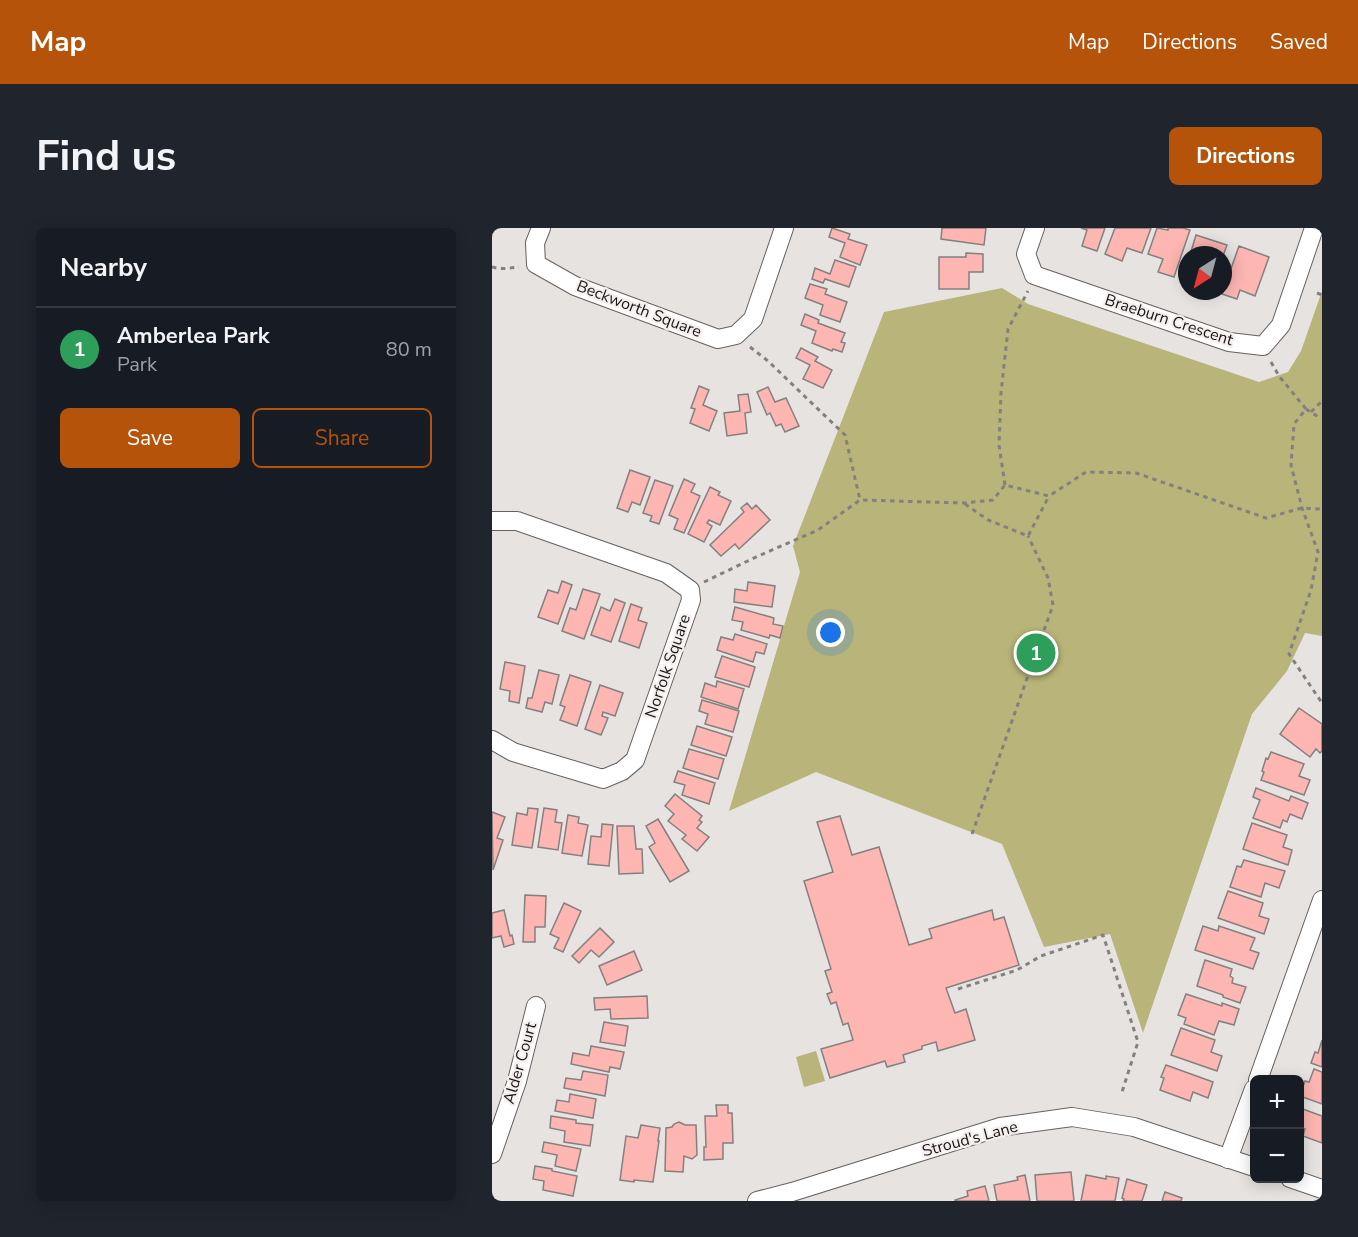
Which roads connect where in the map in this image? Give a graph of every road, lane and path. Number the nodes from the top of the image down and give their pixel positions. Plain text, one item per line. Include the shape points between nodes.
1 (541, 228) edge
2 (784, 228) edge
3 (1035, 228) edge
4 (1314, 228) edge
5 (536, 264) junction
6 (492, 267) edge
7 (1034, 275) junction
8 (1317, 293) dead end
9 (1322, 295) edge
10 (736, 335) junction
11 (1263, 346) junction
12 (1322, 401) edge
13 (1306, 410) junction
14 (1311, 412) junction
15 (1320, 418) dead end
16 (1005, 485) junction
17 (1049, 496) junction
18 (860, 500) junction
19 (964, 503) junction
20 (1302, 508) junction
21 (1322, 509) edge
22 (492, 521) edge
23 (1028, 537) junction
24 (690, 590) junction
25 (1322, 703) edge
26 (492, 740) edge
27 (972, 834) dead end
28 (1322, 900) edge
29 (958, 989) dead end
30 (536, 1006) dead end
31 (1260, 1075) edge
32 (1122, 1092) dead end
33 (1250, 1100) edge
34 (492, 1154) edge
35 (1228, 1159) junction
36 (1250, 1166) edge
37 (1303, 1183) edge
38 (1322, 1189) edge
39 (793, 1197) edge
40 (757, 1201) edge

1 - 5 street
2 - 10 street via 753,319
3 - 7 street via 1026,254
4 - 11 street via 1281,325
5 - 6 path
5 - 10 street, Beckworth Square via 575,286 718,339
7 - 11 street, Braeburn Crescent via 1229,342
7 - 16 path via 1008,329 999,445
8 - 9 path
10 - 18 path via 845,435
11 - 13 path via 1279,376
12 - 14 path
13 - 14 path
13 - 20 path via 1294,424 1291,465
14 - 15 path
16 - 17 path
16 - 19 path via 993,500
17 - 20 path via 1086,472 1136,473 1266,518
17 - 23 path
18 - 19 path
18 - 24 path via 818,530
19 - 23 path via 988,520
20 - 21 path
20 - 25 path via 1318,552 1311,590 1289,654
22 - 24 street, Norfolk Square via 517,521 613,554 666,573
23 - 27 path via 1048,578 1053,605
24 - 26 street, Norfolk Square via 691,600 635,760 622,771 603,778 513,752
28 - 31 street
29 - 32 path via 1103,935 1138,1042
30 - 34 street, Alder Court via 517,1081
33 - 35 street
35 - 36 street, Stroud's Lane
35 - 39 street, Stroud's Lane via 1134,1127 1072,1117 1000,1127
37 - 38 street
39 - 40 street, Stroud's Lane

